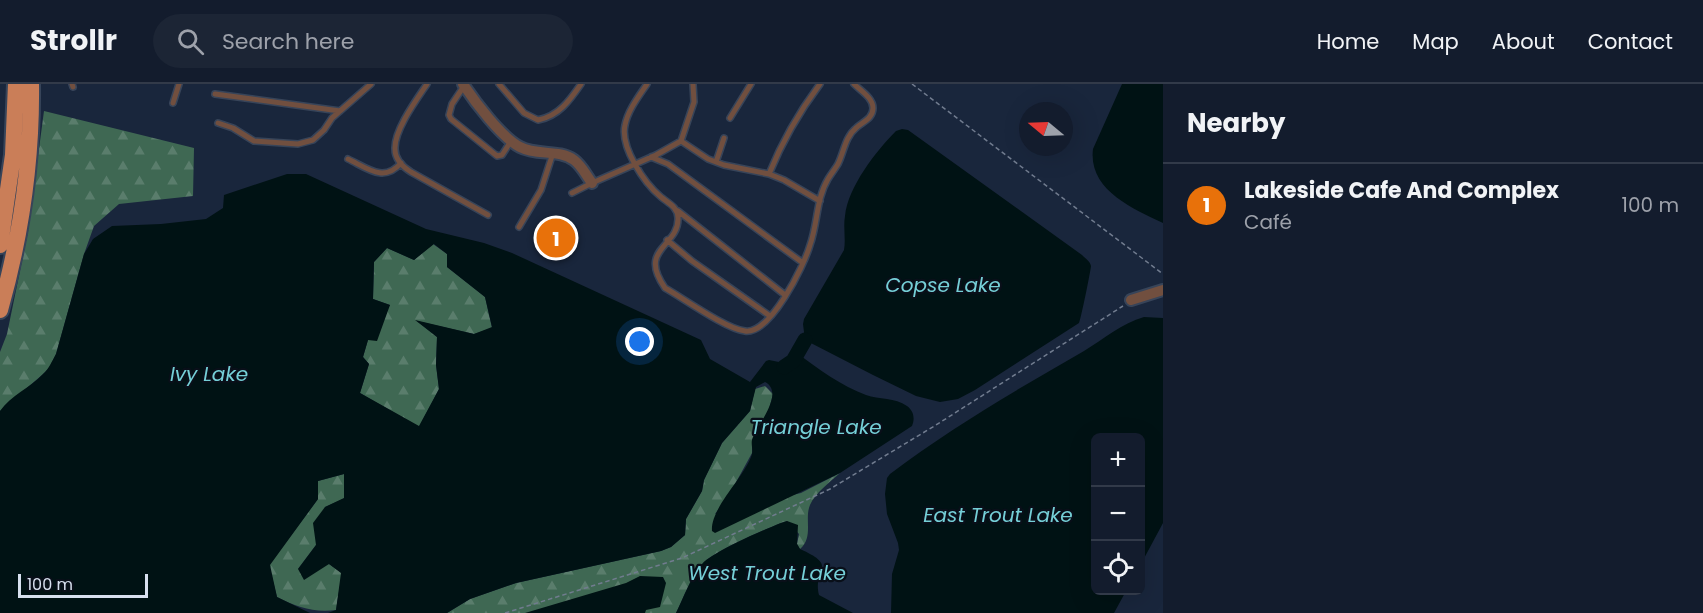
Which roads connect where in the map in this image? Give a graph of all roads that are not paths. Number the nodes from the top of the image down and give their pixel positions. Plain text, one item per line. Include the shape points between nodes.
1 (16, 84) edge
2 (31, 84) edge
3 (178, 84) edge
4 (371, 84) edge
5 (427, 84) edge
6 (499, 84) edge
7 (581, 84) edge
8 (647, 84) edge
9 (693, 84) edge
10 (751, 84) edge
11 (820, 84) edge
12 (854, 84) edge
13 (464, 85) edge
14 (215, 93) dead end
15 (173, 103) dead end
16 (340, 111) junction
17 (730, 118) dead end
18 (218, 123) dead end
19 (724, 138) dead end
20 (681, 141) junction
21 (513, 142) junction
22 (553, 153) junction
23 (504, 157) dead end
24 (651, 158) junction
25 (348, 159) dead end
26 (716, 162) junction
27 (401, 163) junction
28 (636, 164) junction
29 (769, 174) junction
30 (592, 183) junction
31 (572, 193) dead end
32 (820, 201) junction
33 (675, 208) junction
34 (488, 215) dead end
35 (519, 227) dead end
36 (667, 240) junction
37 (0, 245) edge
38 (802, 263) junction
39 (1163, 290) edge
40 (785, 296) junction
41 (1131, 300) road end
42 (0, 310) edge
43 (770, 316) junction

1 - 37 highway via 13,155
2 - 42 highway via 25,191
3 - 15 lane
4 - 16 lane
5 - 27 lane via 396,139 394,150
6 - 7 lane via 524,112 538,120 567,104
8 - 28 lane via 624,126 624,136
9 - 20 lane via 694,102
10 - 17 lane
11 - 29 lane via 777,153
12 - 32 lane via 870,99 873,112 850,134
13 - 21 street
13 - 21 lane via 452,104 451,118 497,156
14 - 16 lane
16 - 18 lane via 313,140 298,144 254,141
19 - 26 lane
20 - 24 lane
20 - 26 lane
21 - 22 street via 533,152
21 - 23 lane
22 - 30 street via 573,159
22 - 35 lane via 541,190
24 - 28 lane
24 - 38 lane via 668,164
25 - 27 lane via 385,174 394,172
26 - 29 lane
27 - 34 lane
28 - 30 lane
28 - 33 lane via 648,185
29 - 32 lane
30 - 31 lane
32 - 38 lane
33 - 36 lane via 676,228
33 - 40 lane
36 - 43 lane
36 - 43 lane via 655,264 665,288 742,331 757,329
38 - 40 lane
39 - 41 street
40 - 43 lane

